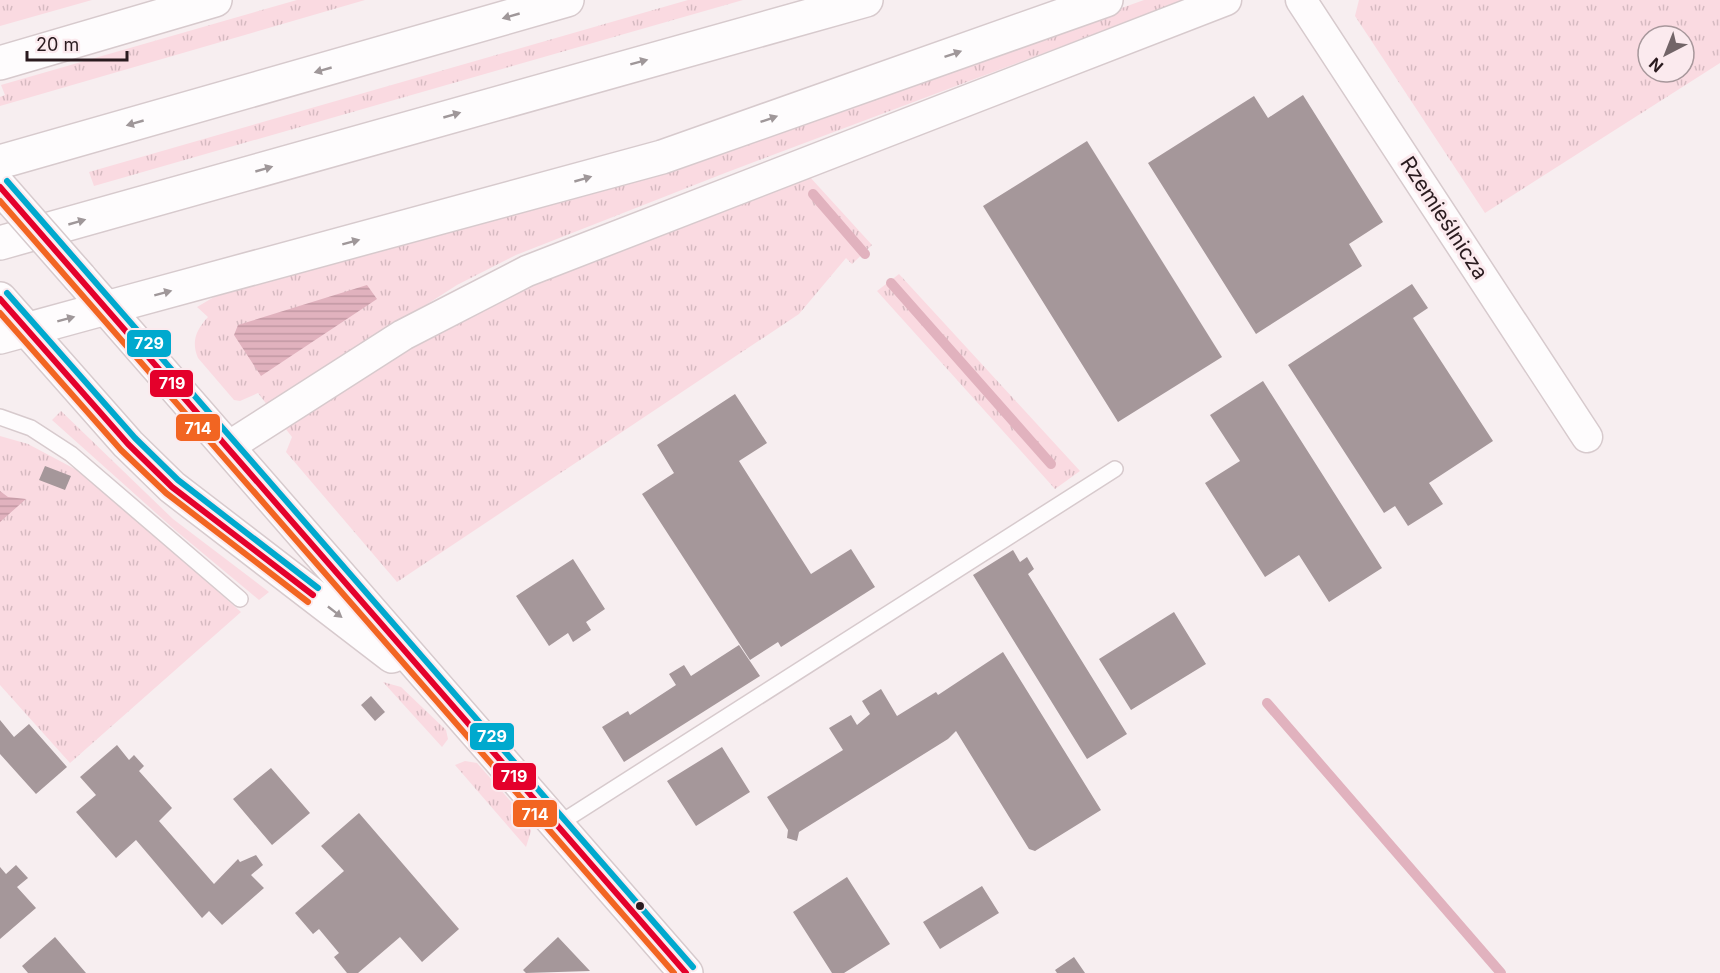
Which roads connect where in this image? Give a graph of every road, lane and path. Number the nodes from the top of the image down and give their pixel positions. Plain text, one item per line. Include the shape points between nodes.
1 (215, 0) edge
2 (567, 0) edge
3 (866, 0) edge
4 (1106, 0) edge
5 (1226, 0) edge
6 (1301, 0) edge
7 (0, 63) edge
8 (0, 162) edge
9 (0, 187) edge
10 (0, 243) edge
11 (1, 300) edge
12 (106, 308) junction
13 (13, 333) edge
14 (0, 417) edge
15 (1587, 437) dead end
16 (228, 447) junction
17 (1115, 469) dead end
18 (240, 599) dead end
19 (452, 702) junction
20 (557, 825) junction
21 (686, 973) edge

1 - 7 main road
2 -> 8 main road
10 -> 3 main road
12 -> 4 main road via 662,157
5 - 16 street via 527,271 403,335
6 - 15 street, Rzemieślnicza
9 - 12 main road, bridge
11 - 13 main road
13 -> 12 main road
12 - 16 main road
13 -> 19 main road via 172,487
14 - 18 lane via 31,428 71,454
16 - 19 main road
17 - 20 lane
19 - 20 main road
20 - 21 main road

